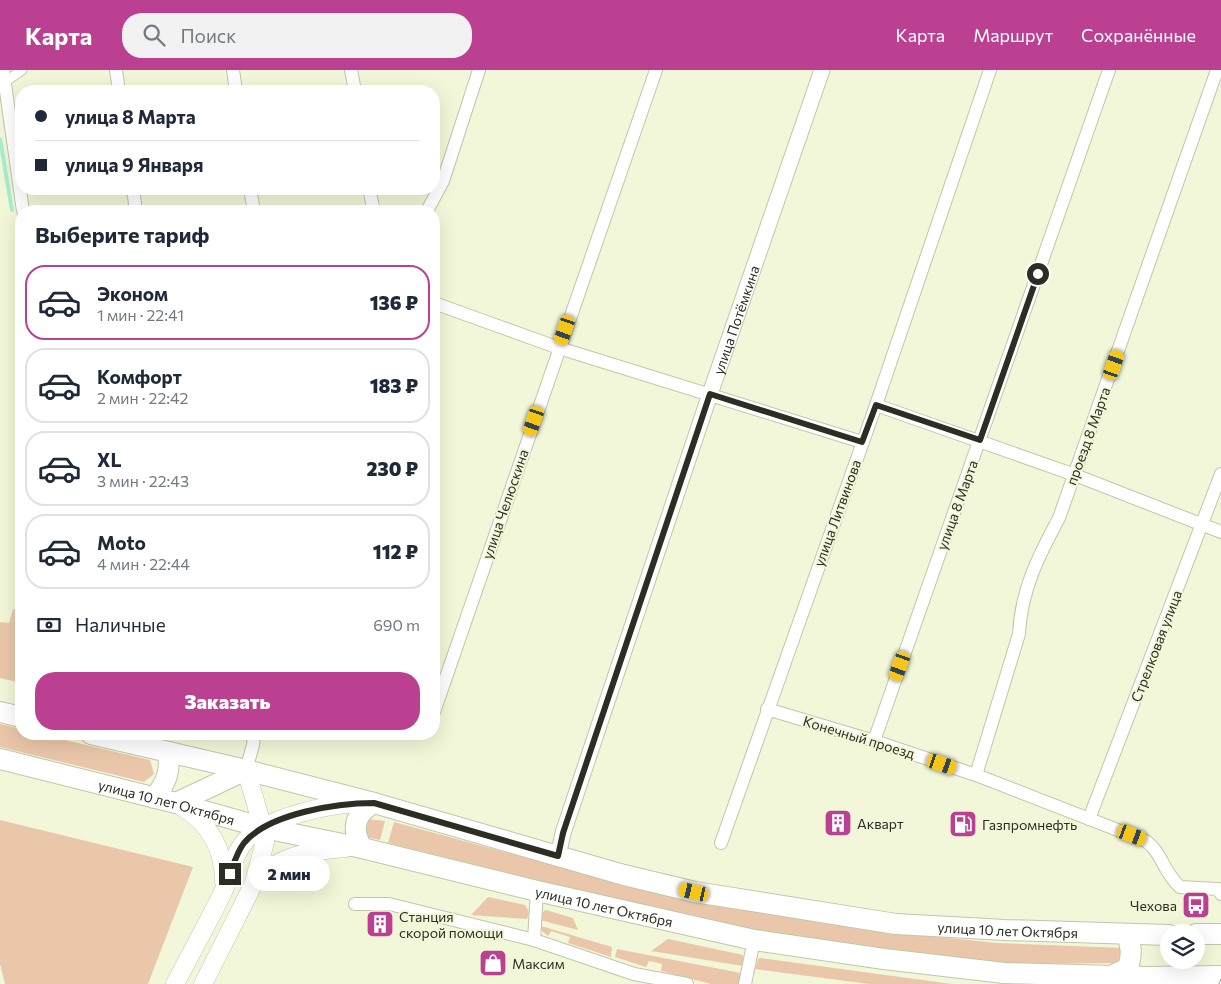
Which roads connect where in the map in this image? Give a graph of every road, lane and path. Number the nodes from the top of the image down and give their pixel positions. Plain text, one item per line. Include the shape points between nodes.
1 (22, 70) edge
2 (116, 70) edge
3 (233, 70) edge
4 (351, 70) edge
5 (479, 70) edge
6 (656, 70) edge
7 (822, 70) edge
8 (990, 70) edge
9 (1109, 70) edge
10 (1217, 70) edge
11 (3, 79) edge
12 (118, 85) edge
13 (235, 85) edge
14 (354, 85) edge
15 (15, 158) edge
16 (440, 187) edge
17 (440, 305) edge
18 (559, 348) junction
19 (710, 394) junction
20 (876, 405) junction
21 (980, 440) junction
22 (862, 442) junction
23 (1221, 474) edge
24 (1075, 475) junction
25 (1203, 525) junction
26 (1221, 532) edge
27 (440, 695) edge
28 (767, 709) junction
29 (0, 712) edge
30 (15, 716) edge
31 (117, 740) edge
32 (254, 740) edge
33 (874, 741) junction
34 (168, 752) junction
35 (0, 759) edge
36 (246, 770) junction
37 (976, 775) junction
38 (154, 798) junction
39 (176, 803) junction
40 (374, 803) junction
41 (1089, 819) junction
42 (264, 828) junction
43 (721, 843) dead end
44 (362, 848) junction
45 (558, 856) junction
46 (252, 887) junction
47 (224, 890) junction
48 (537, 891) junction
49 (1221, 894) edge
50 (355, 904) dead end
51 (1126, 934) junction
52 (1205, 934) edge
53 (1221, 934) edge
54 (1160, 935) edge
55 (534, 940) junction
56 (754, 940) junction
57 (1113, 975) junction
58 (1221, 976) edge
59 (1165, 981) edge
60 (176, 984) edge
61 (203, 984) edge
62 (687, 984) edge
63 (745, 984) edge

1 - 11 street
2 - 12 street
3 - 13 street
4 - 14 street
5 - 16 street
6 - 18 street, улица Челюскина
7 - 19 street, улица Потёмкина
8 - 20 street, улица Литвинова
9 - 21 street, улица 8 Марта
10 - 24 street, проезд 8 Марта
11 - 15 street
17 - 18 street
18 - 19 street
18 - 27 street, улица Челюскина
19 - 22 street
19 - 45 street, улица Потёмкина
20 - 21 street
20 - 22 street, улица Литвинова
21 - 24 street
21 - 33 street, улица 8 Марта
22 - 28 street, улица Литвинова
23 - 25 street, Стрелковая улица
24 - 25 street
24 - 37 street, проезд 8 Марта via 1059,518 1034,563 1020,613 1019,634
25 - 26 street
25 - 41 street, Стрелковая улица
28 - 33 street, Конечный проезд
28 - 43 street, улица Литвинова
29 - 30 main road
31 - 34 main road, улица 10 лет Октября
32 - 36 street
33 - 37 street, Конечный проезд
34 - 36 main road, улица 10 лет Октября
34 - 38 main road via 168,775
35 - 38 main road, улица 10 лет Октября
36 - 39 main road
36 - 40 main road, улица 10 лет Октября
36 - 42 main road
37 - 41 street, Конечный проезд
38 - 39 main road, улица 10 лет Октября
39 - 42 main road, улица 10 лет Октября
39 - 47 main road via 194,815 211,833 223,863
40 - 42 main road via 320,809
40 - 44 main road via 363,809 356,823 354,835
40 - 45 main road, улица 10 лет Октября
41 - 49 street, Конечный проезд via 1146,841 1158,850 1166,872 1180,887 1218,889
42 - 44 main road, улица 10 лет Октября
42 - 46 main road via 265,842
42 - 47 main road via 240,848
44 - 46 main road via 316,850 290,859 263,873
44 - 48 main road, улица 10 лет Октября
45 - 51 main road, улица 10 лет Октября via 694,892 896,924
46 - 61 main road
47 - 60 main road
48 - 55 street
48 - 56 main road, улица 10 лет Октября
50 - 55 street via 388,904
51 - 54 main road, улица 10 лет Октября
51 - 57 main road via 1132,957 1128,968
52 - 53 main road
55 - 62 street via 634,974
56 - 57 main road, улица 10 лет Октября via 884,960 1004,972
56 - 63 street
57 - 59 main road, улица 10 лет Октября
58 - 59 main road, улица 10 лет Октября

